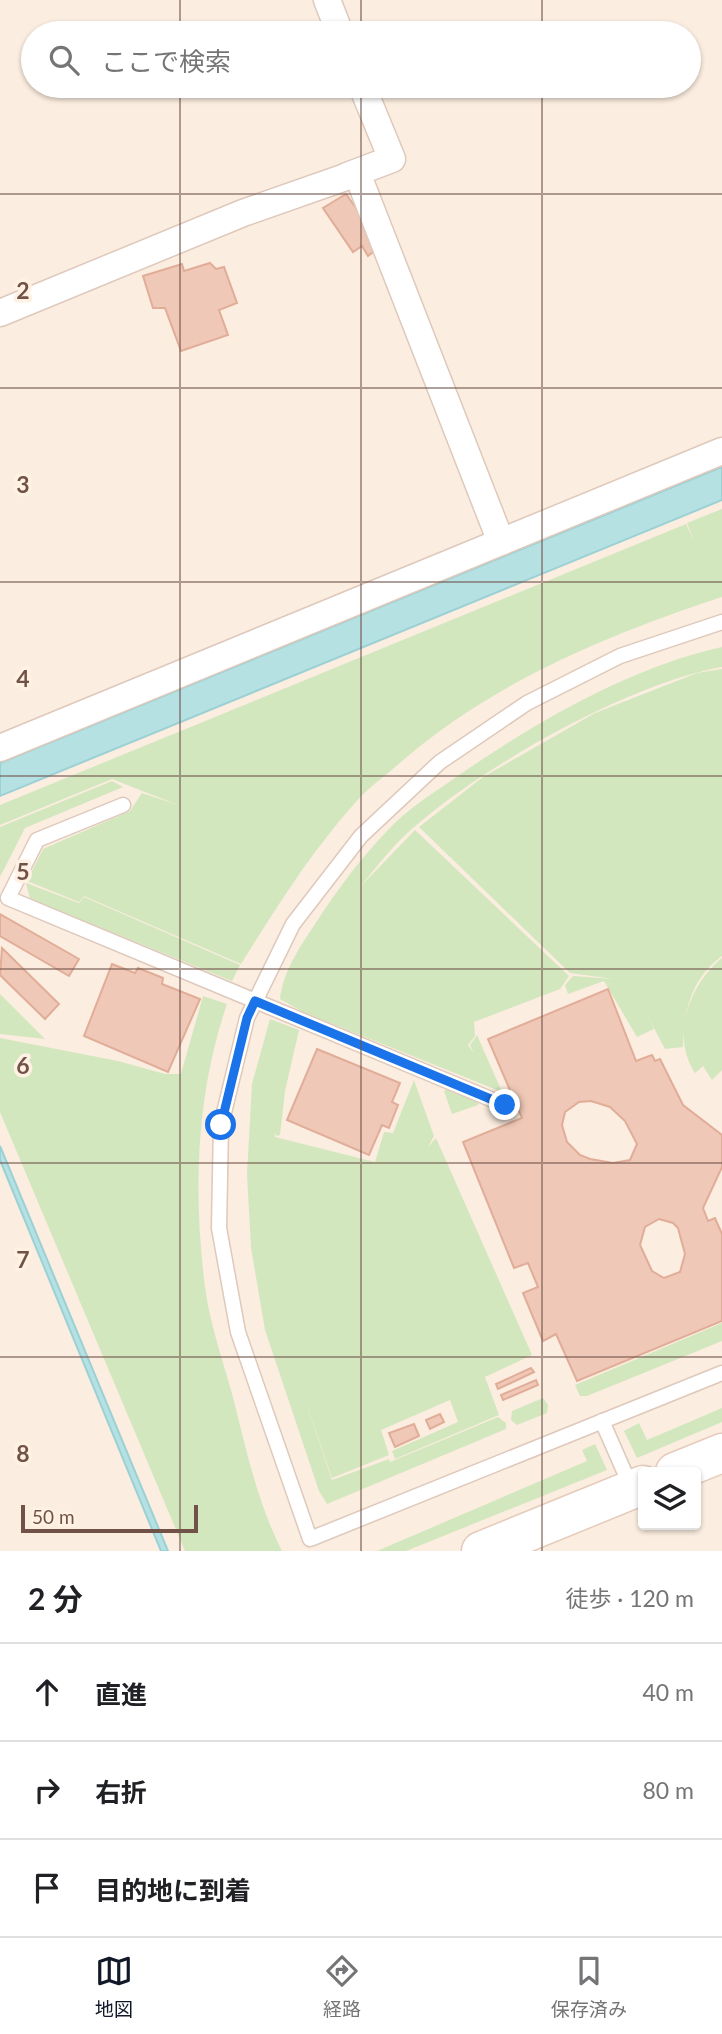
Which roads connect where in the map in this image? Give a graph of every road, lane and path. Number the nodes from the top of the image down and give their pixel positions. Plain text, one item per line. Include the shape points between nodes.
1 (327, 0) edge
2 (335, 21) edge
3 (367, 98) edge
4 (346, 176) junction
5 (0, 313) edge
6 (722, 451) edge
7 (501, 542) junction
8 (722, 622) edge
9 (0, 748) edge
10 (123, 804) dead end
11 (255, 1001) junction
12 (505, 1105) dead end
13 (722, 1373) edge
14 (603, 1421) junction
15 (722, 1453) edge
16 (688, 1467) edge
17 (637, 1488) edge
18 (533, 1541) edge
19 (481, 1551) edge

1 - 2 street
3 - 4 street via 392,159
4 - 5 street via 243,213
4 - 7 street via 357,173
6 - 7 street
7 - 9 street
8 - 11 lane via 620,656 527,703 440,762 361,836 293,924
10 - 11 lane via 37,840 8,898
11 - 12 lane
11 - 14 lane via 221,1125 219,1228 238,1332 310,1539
13 - 14 lane
14 - 17 lane
15 - 16 street
17 - 18 street
18 - 19 street

